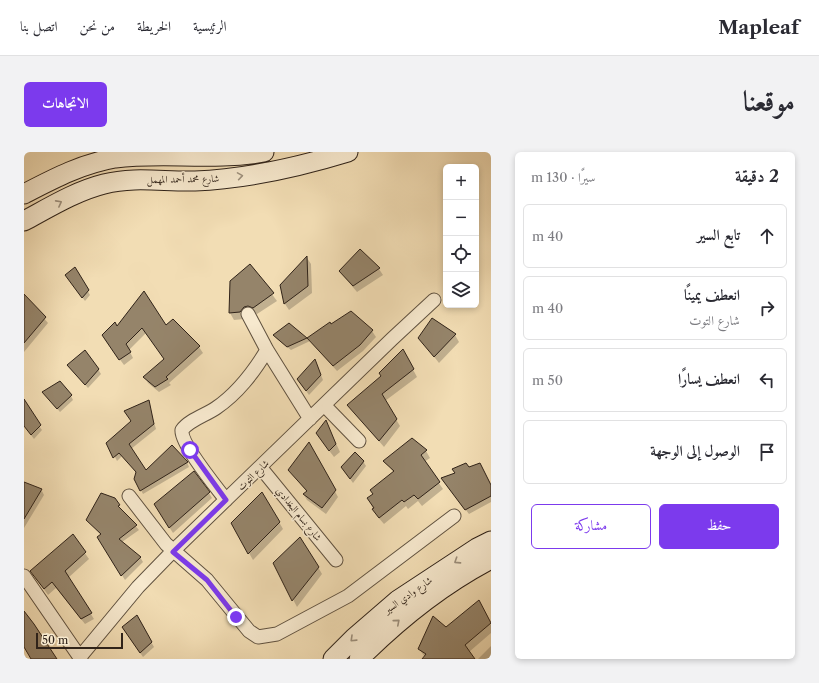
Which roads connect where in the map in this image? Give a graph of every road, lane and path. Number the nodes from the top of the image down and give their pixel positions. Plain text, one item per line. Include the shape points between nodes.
1 (264, 152) edge
2 (348, 152) edge
3 (24, 194) edge
4 (24, 221) edge
5 (434, 300) dead end
6 (248, 314) dead end
7 (267, 350) junction
8 (324, 405) junction
9 (310, 419) junction
10 (359, 441) dead end
11 (261, 468) junction
12 (129, 496) dead end
13 (226, 500) junction
14 (454, 516) dead end
15 (491, 541) edge
16 (173, 552) junction
17 (491, 559) edge
18 (336, 560) dead end
19 (24, 576) edge
20 (81, 658) edge
21 (333, 659) edge
22 (359, 659) edge

1 - 3 main road via 205,157 115,158 80,167
4 -> 2 main road, شارع محمد أحمد المهمل via 75,194 104,184 131,180 178,182 233,178 301,165
5 - 8 street, شارع التوت
6 - 7 street
7 - 9 street
7 - 13 street via 238,390 182,430 190,450
8 - 9 street, شارع التوت
8 - 10 street
9 - 11 street, شارع التوت
11 - 13 street, شارع التوت
11 - 18 street, شارع بسام البغدادي
12 - 16 street
13 - 16 street, شارع التوت
14 - 16 street via 348,596 277,634 264,637 258,637 249,631 207,580
15 -> 21 main road, شارع وادي السير via 398,600
16 - 20 street, شارع التوت via 138,587
22 -> 17 main road, شارع وادي السير via 416,607 460,576
19 - 20 street

